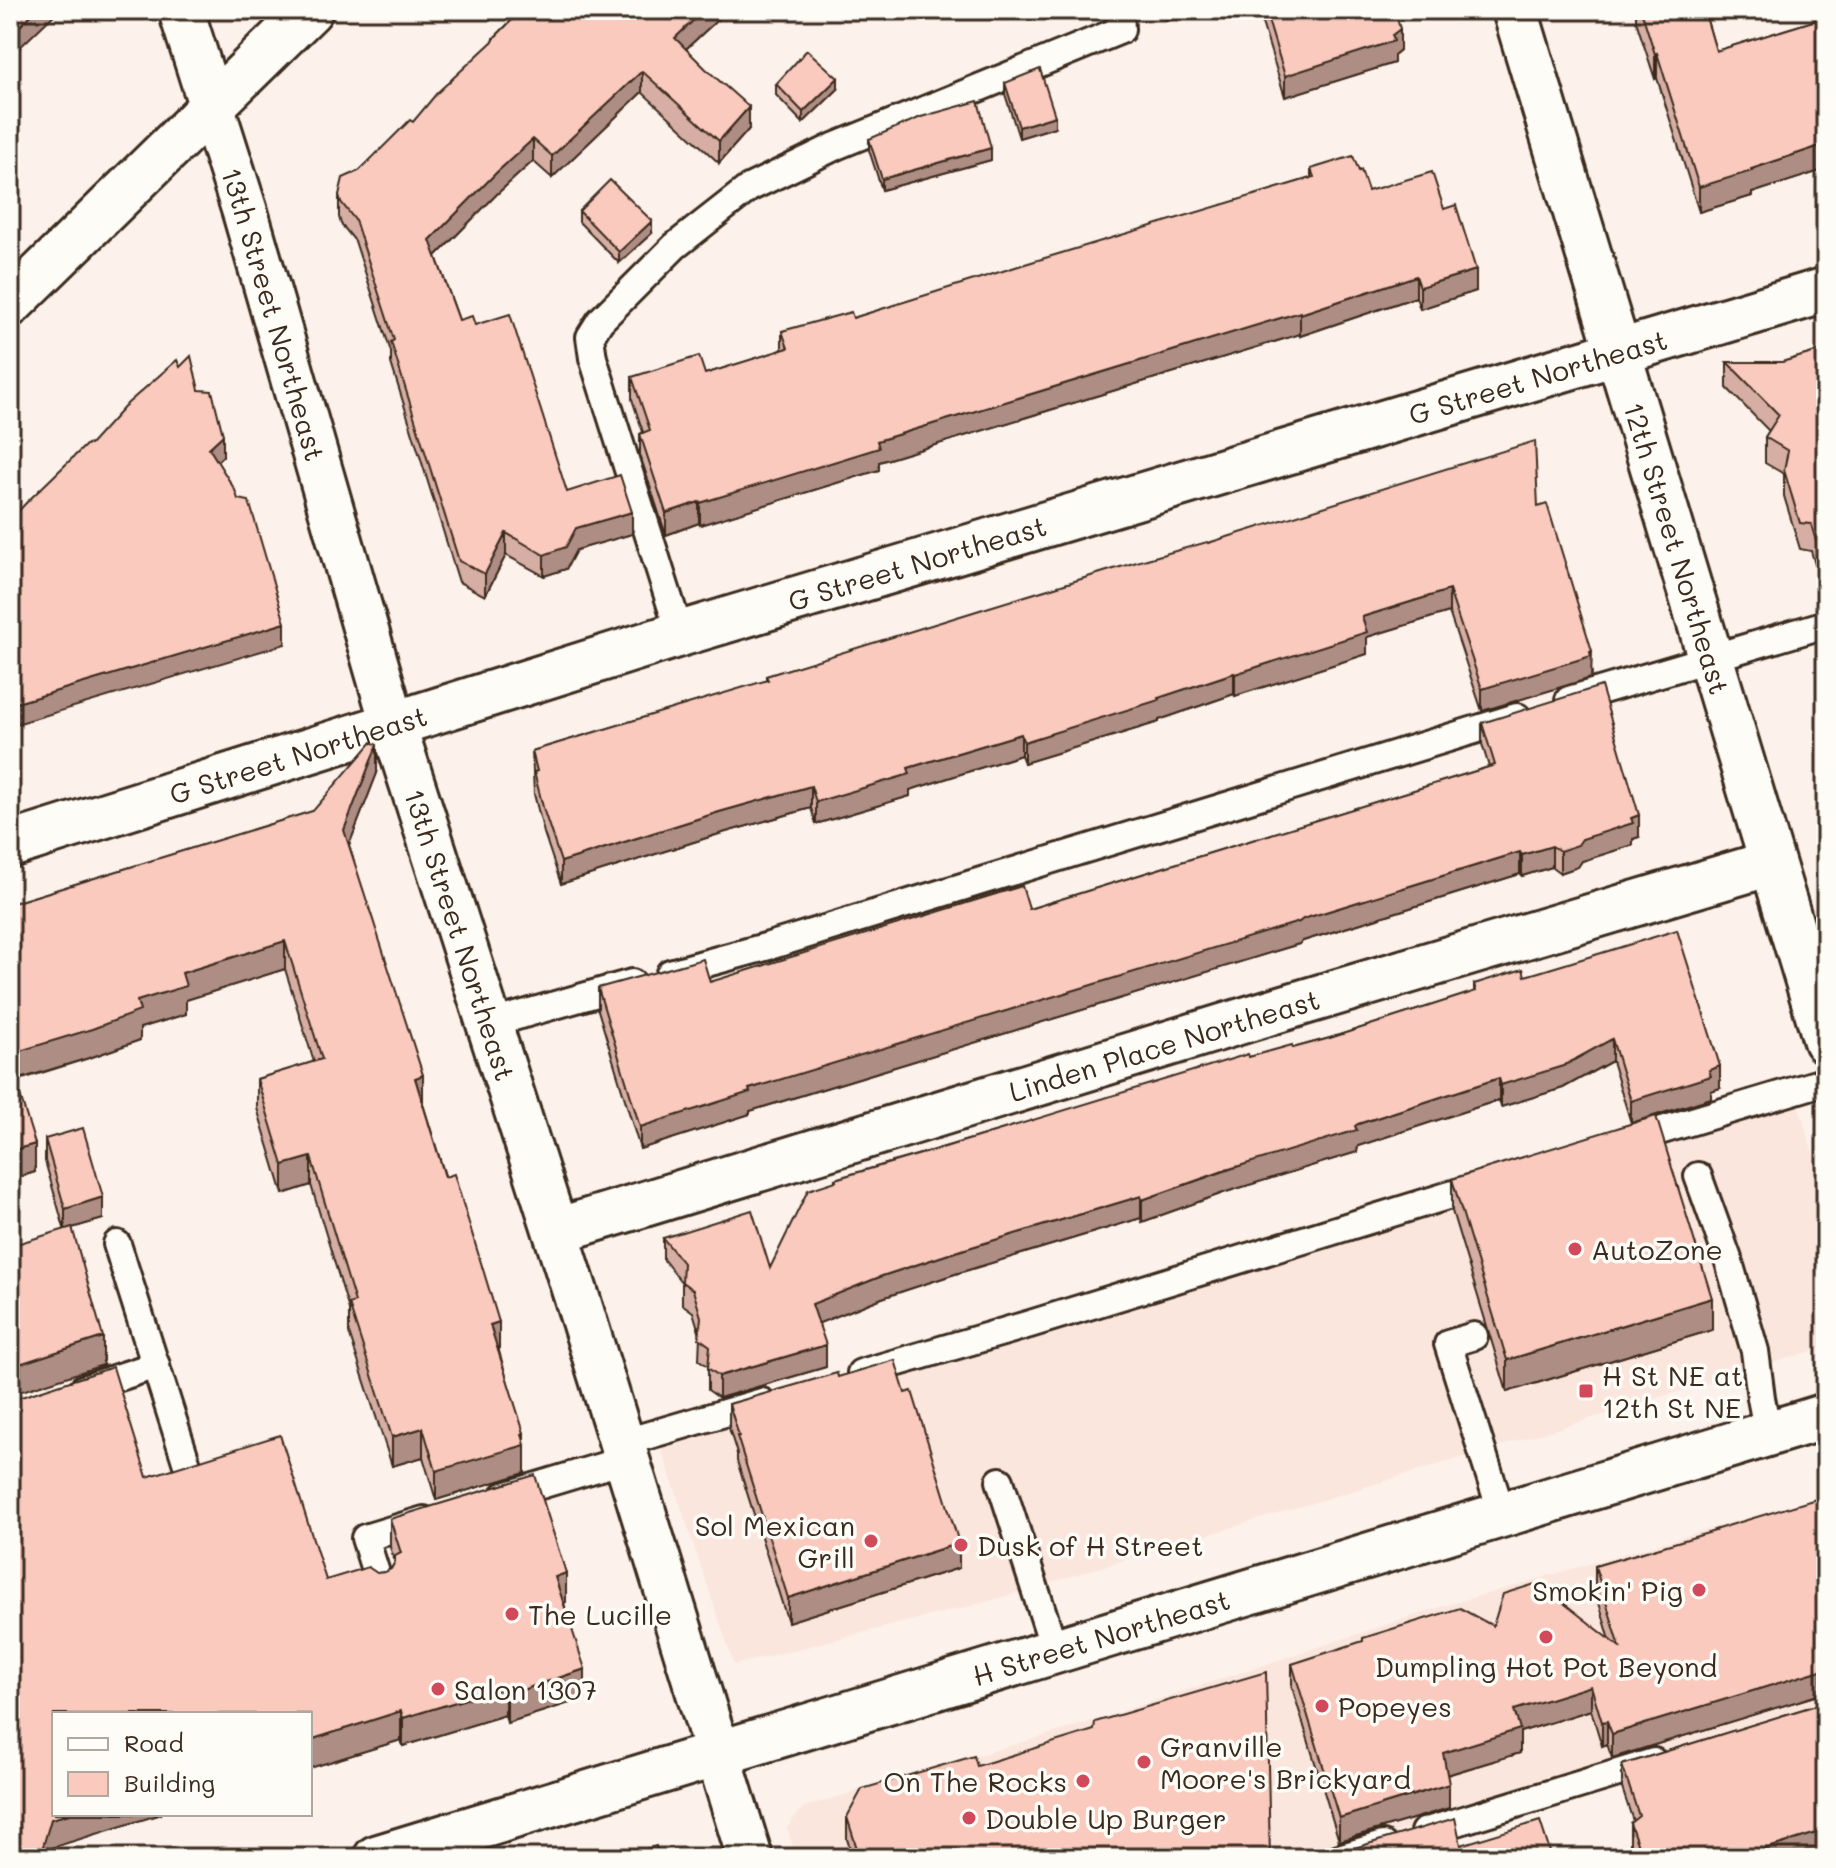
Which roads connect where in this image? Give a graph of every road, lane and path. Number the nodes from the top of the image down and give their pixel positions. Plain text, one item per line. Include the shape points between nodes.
1 (181, 10) edge
2 (310, 10) edge
3 (1120, 10) edge
4 (1515, 10) edge
5 (211, 106) junction
6 (1826, 290) edge
7 (10, 304) edge
8 (1618, 354) junction
9 (1826, 624) edge
10 (680, 634) junction
11 (1710, 659) junction
12 (393, 724) junction
13 (10, 845) edge
14 (1771, 863) junction
15 (489, 1024) junction
16 (1826, 1041) edge
17 (1826, 1081) edge
18 (1601, 1149) edge
19 (1510, 1176) edge
20 (1698, 1176) dead end
21 (556, 1231) junction
22 (117, 1244) dead end
23 (1474, 1336) dead end
24 (156, 1365) junction
25 (833, 1381) edge
26 (788, 1395) edge
27 (54, 1398) edge
28 (1826, 1416) edge
29 (1768, 1434) junction
30 (624, 1451) junction
31 (190, 1474) edge
32 (1000, 1481) dead end
33 (480, 1503) edge
34 (451, 1512) edge
35 (1502, 1514) junction
36 (380, 1586) edge
37 (1055, 1651) junction
38 (718, 1755) junction
39 (1674, 1756) edge
40 (376, 1858) edge
41 (750, 1858) edge
42 (1339, 1858) edge

1 - 5 street, 13th Street Northeast
2 - 5 street
3 - 10 lane via 1121,30 836,146 749,188 675,246 600,321 590,337 593,358
4 - 8 street, 12th Street Northeast
5 - 7 street
5 - 12 street, 13th Street Northeast
6 - 8 street, G Street Northeast
8 - 10 street, G Street Northeast
8 - 11 street, 12th Street Northeast
9 - 11 lane
10 - 12 street, G Street Northeast
11 - 14 street, 12th Street Northeast
11 - 15 lane via 769,946
12 - 13 street, G Street Northeast
12 - 15 street, 13th Street Northeast
14 - 16 street, 12th Street Northeast
14 - 21 street, Linden Place Northeast
15 - 21 street, 13th Street Northeast
17 - 18 lane
19 - 25 lane
20 - 29 lane via 1755,1351
21 - 30 street, 13th Street Northeast
22 - 24 lane
23 - 35 lane via 1448,1344
24 - 27 lane
24 - 31 lane
26 - 30 lane
28 - 29 street, H Street Northeast
29 - 35 street, H Street Northeast
30 - 33 lane
30 - 38 street, 13th Street Northeast
32 - 37 lane
34 - 36 lane via 365,1538
35 - 37 street, H Street Northeast
37 - 38 street, H Street Northeast
38 - 40 street, H Street Northeast
38 - 41 street, 13th Street Northeast
39 - 42 lane

